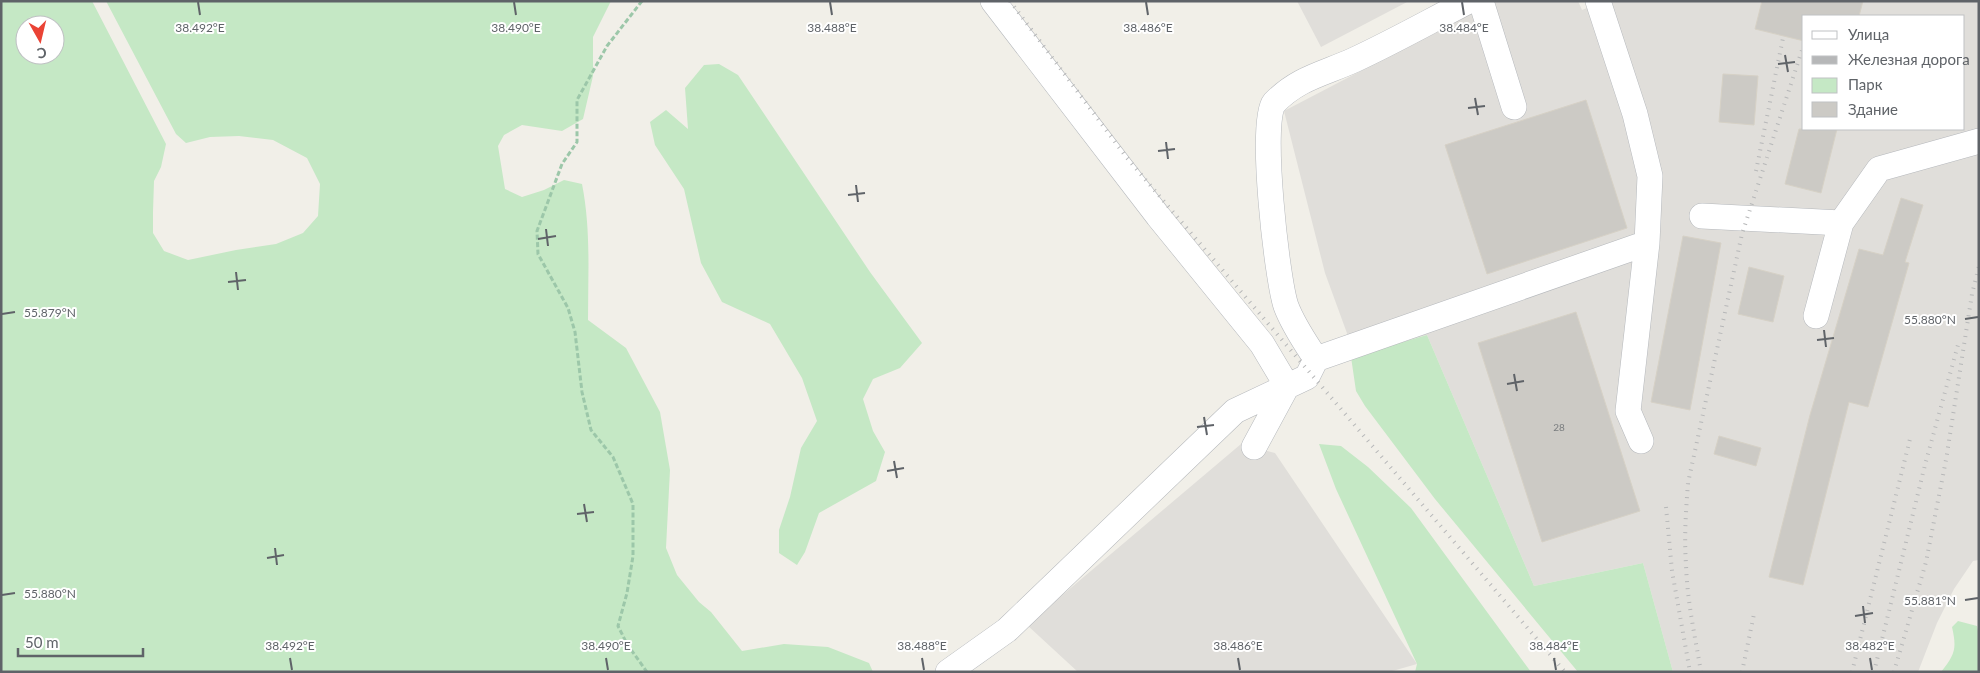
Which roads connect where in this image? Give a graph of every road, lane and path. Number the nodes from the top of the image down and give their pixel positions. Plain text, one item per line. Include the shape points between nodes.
1 (642, 1) edge
2 (994, 1) edge
3 (1469, 1) edge
4 (1481, 1) edge
5 (1598, 1) edge
6 (1514, 107) dead end
7 (1979, 140) edge
8 (1702, 216) dead end
9 (1841, 223) junction
10 (1647, 243) junction
11 (1816, 316) dead end
12 (1316, 359) junction
13 (1287, 386) junction
14 (1641, 442) dead end
15 (1254, 448) dead end
16 (646, 672) edge
17 (948, 672) edge

1 - 16 path via 607,46 577,100 577,142 562,164 537,231 538,254 568,308 575,332 582,392 591,430 613,457 633,504 633,556 618,626
2 - 13 street via 1158,216 1262,344
3 - 12 street via 1354,60 1296,84 1272,105 1268,133 1272,218 1286,305
4 - 6 street
5 - 10 street via 1635,114 1650,176
7 - 9 street via 1879,169
8 - 9 street
9 - 11 street
10 - 12 street
10 - 14 street via 1628,411
12 - 13 street via 1307,377
13 - 15 street
13 - 17 street via 1235,410 1146,511 1007,630

